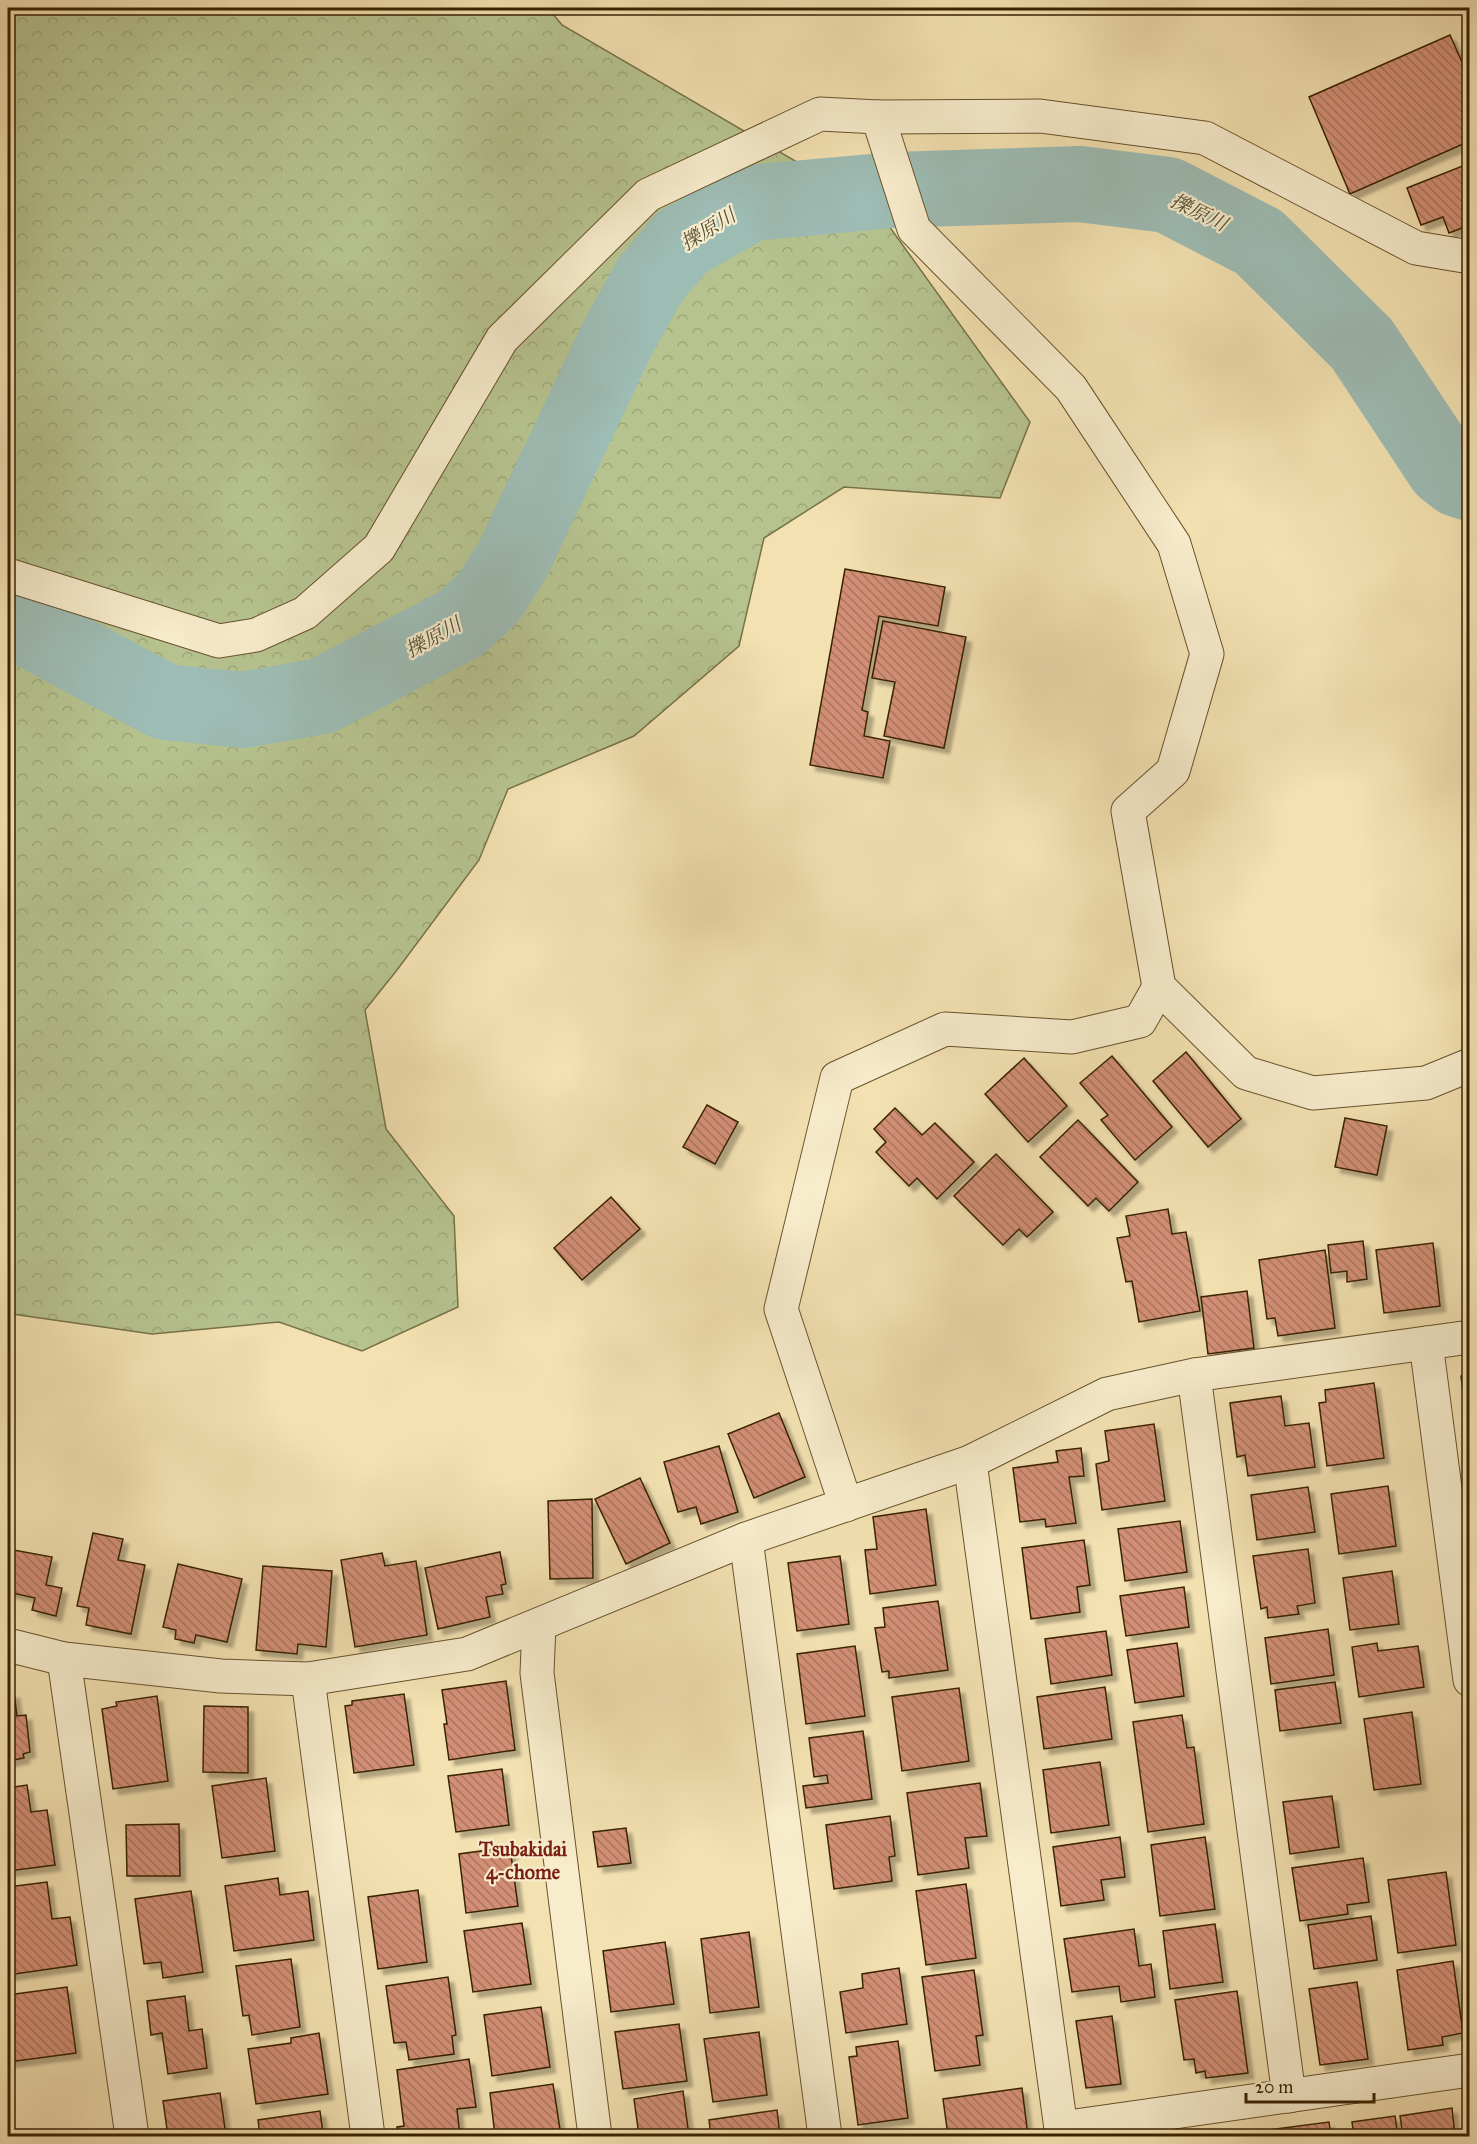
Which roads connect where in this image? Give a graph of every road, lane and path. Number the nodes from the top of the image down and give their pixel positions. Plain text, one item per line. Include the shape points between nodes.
1 (878, 117) junction
2 (1470, 257) edge
3 (8, 575) edge
4 (1159, 987) junction
5 (1470, 1065) edge
6 (1470, 1337) edge
7 (1426, 1343) junction
8 (1194, 1375) junction
9 (970, 1462) junction
10 (846, 1505) junction
11 (746, 1539) junction
12 (539, 1625) junction
13 (8, 1645) edge
14 (64, 1659) junction
15 (308, 1679) junction
16 (1470, 1680) edge
17 (1470, 2070) edge
18 (1289, 2096) junction
19 (1061, 2132) edge
20 (132, 2136) edge
21 (368, 2136) edge
22 (595, 2136) edge
23 (825, 2136) edge

1 - 2 street via 1040,116 1204,138 1416,248
1 - 3 street via 820,114 648,195 502,339 378,548 305,613 256,635 219,641
1 - 4 street via 914,229 1071,388 1174,544 1207,654 1173,771 1128,811
4 - 5 street via 1245,1073 1312,1093 1426,1083
4 - 10 street via 1140,1021 1072,1037 945,1029 837,1078 781,1309
6 - 7 street
7 - 8 street
7 - 16 street
8 - 9 street via 1107,1394
8 - 18 street
9 - 10 street
9 - 19 street
10 - 11 street
11 - 12 street
11 - 23 street
12 - 15 street via 467,1654
12 - 22 street via 537,1673
13 - 14 street
14 - 15 street via 221,1676
14 - 20 street
15 - 21 street
17 - 18 street
18 - 19 street

